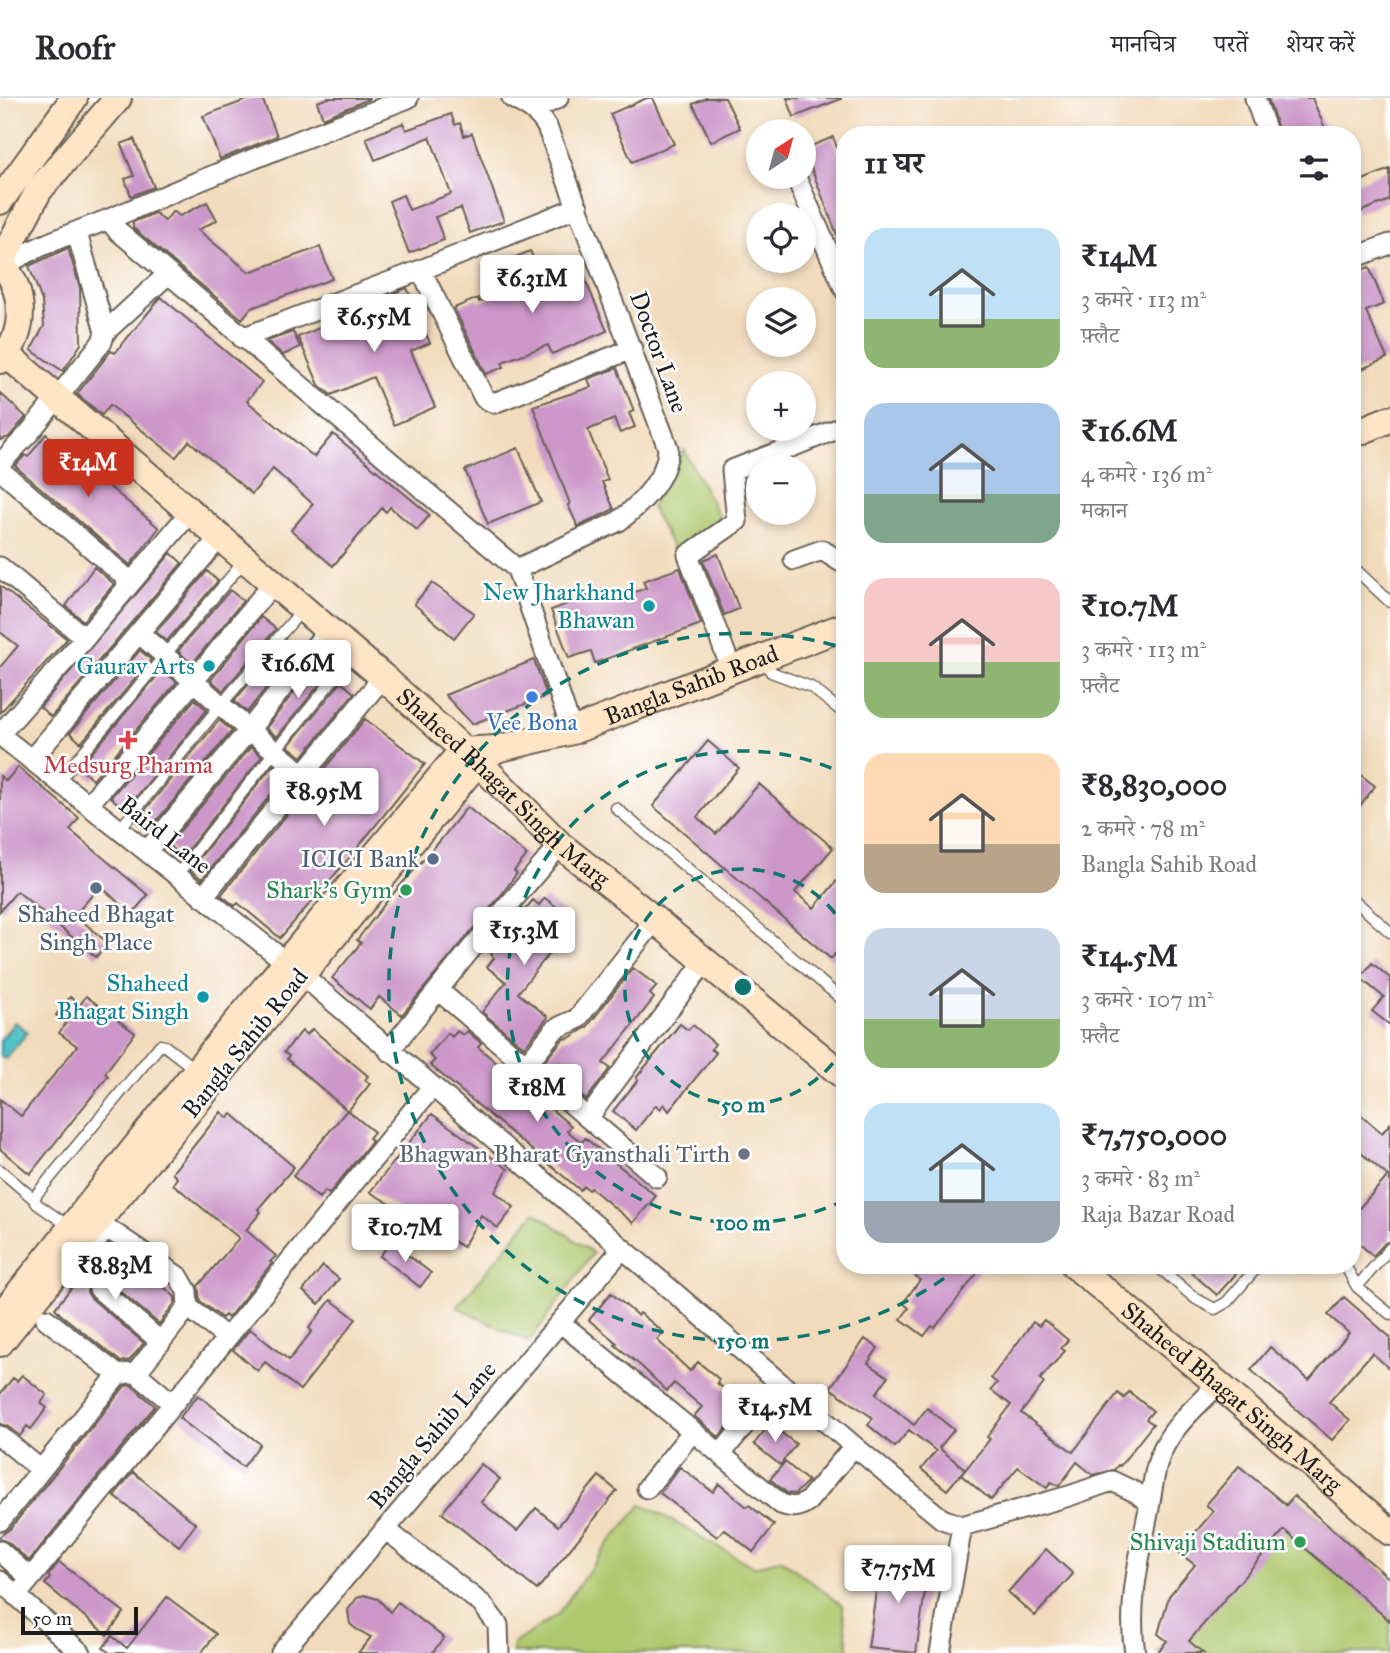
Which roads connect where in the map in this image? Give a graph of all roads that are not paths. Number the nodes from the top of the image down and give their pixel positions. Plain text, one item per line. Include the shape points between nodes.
1 (74, 98) edge
2 (118, 98) edge
3 (408, 98) edge
4 (512, 98) edge
5 (558, 98) edge
6 (1255, 98) edge
7 (534, 110) junction
8 (1265, 126) edge
9 (801, 189) edge
10 (0, 201) edge
11 (578, 207) junction
12 (109, 220) junction
13 (76, 233) junction
14 (1390, 244) edge
15 (1361, 255) edge
16 (2, 263) edge
17 (836, 269) edge
18 (421, 270) junction
19 (168, 274) junction
20 (105, 332) junction
21 (242, 338) junction
22 (632, 349) junction
23 (3, 357) edge
24 (57, 397) junction
25 (1390, 419) edge
26 (836, 430) edge
27 (1361, 431) edge
28 (0, 464) edge
29 (0, 470) edge
30 (190, 512) junction
31 (220, 537) junction
32 (246, 559) junction
33 (836, 559) edge
34 (794, 560) dead end
35 (0, 567) edge
36 (517, 569) junction
37 (1361, 575) edge
38 (131, 582) junction
39 (273, 583) junction
40 (1390, 602) edge
41 (303, 608) junction
42 (836, 629) edge
43 (328, 630) junction
44 (139, 633) junction
45 (85, 638) junction
46 (355, 653) junction
47 (164, 656) junction
48 (765, 656) junction
49 (731, 668) junction
50 (383, 677) junction
51 (193, 682) junction
52 (220, 706) junction
53 (836, 707) edge
54 (248, 730) junction
55 (572, 731) junction
56 (3, 740) edge
57 (275, 751) junction
58 (478, 755) junction
59 (31, 760) junction
60 (303, 774) junction
61 (58, 782) junction
62 (88, 805) junction
63 (616, 808) dead end
64 (119, 830) junction
65 (560, 845) junction
66 (147, 851) junction
67 (177, 875) junction
68 (203, 897) junction
69 (1361, 906) edge
70 (655, 920) junction
71 (1390, 932) edge
72 (705, 961) junction
73 (294, 968) junction
74 (438, 990) junction
75 (836, 994) edge
76 (389, 1051) junction
77 (526, 1065) junction
78 (197, 1070) junction
79 (836, 1070) edge
80 (432, 1087) junction
81 (588, 1118) junction
82 (182, 1136) dead end
83 (0, 1170) edge
84 (657, 1177) dead end
85 (141, 1187) dead end
86 (34, 1199) junction
87 (70, 1227) junction
88 (1390, 1248) edge
89 (622, 1249) junction
90 (1085, 1274) edge
91 (1167, 1274) edge
92 (1251, 1274) edge
93 (1350, 1274) edge
94 (1357, 1287) junction
95 (99, 1289) dead end
96 (188, 1307) junction
97 (1390, 1314) edge
98 (0, 1317) edge
99 (46, 1319) dead end
100 (560, 1322) junction
101 (227, 1338) junction
102 (161, 1342) junction
103 (0, 1343) edge
104 (0, 1359) edge
105 (127, 1374) junction
106 (779, 1382) junction
107 (1218, 1384) junction
108 (173, 1404) junction
109 (693, 1431) junction
110 (0, 1436) edge
111 (854, 1446) junction
112 (721, 1454) junction
113 (41, 1470) junction
114 (648, 1488) dead end
115 (1150, 1504) junction
116 (0, 1521) edge
117 (962, 1526) junction
118 (384, 1529) junction
119 (1390, 1532) edge
120 (0, 1551) edge
121 (30, 1578) junction
122 (0, 1581) edge
123 (16, 1596) junction
124 (81, 1653) edge
125 (281, 1653) edge
126 (499, 1653) edge
127 (940, 1653) edge
128 (1135, 1653) edge

1 - 10 street
2 - 16 street via 39,190
3 - 12 street
4 - 7 street
5 - 7 street
6 - 8 street
7 - 11 street, Doctor Lane via 547,127
9 - 17 street
11 - 18 street
11 - 22 street, Doctor Lane
12 - 13 street
12 - 19 street
13 - 16 street
13 - 20 street
14 - 15 street
16 - 23 street via 17,290 20,312 17,334
18 - 21 street
18 - 22 street via 488,402
19 - 20 street
19 - 21 street
20 - 24 street via 96,352
21 - 36 street
22 - 36 street, Doctor Lane via 668,448 663,472 633,510 619,520
23 - 24 street, Shaheed Bhagat Singh Marg
24 - 28 street
24 - 30 street, Shaheed Bhagat Singh Marg
25 - 27 street
26 - 49 street via 732,470 737,521 688,555
29 - 38 street
30 - 31 street, Shaheed Bhagat Singh Marg
30 - 38 street
31 - 32 street, Shaheed Bhagat Singh Marg
31 - 44 street
32 - 39 street, Shaheed Bhagat Singh Marg
32 - 47 lane
33 - 34 street via 822,550
35 - 45 street
36 - 55 street
37 - 40 lane
38 - 45 street
39 - 41 street, Shaheed Bhagat Singh Marg
39 - 51 street
41 - 43 street, Shaheed Bhagat Singh Marg
41 - 52 lane
42 - 48 street, Bangla Sahib Road
43 - 46 street, Shaheed Bhagat Singh Marg
43 - 54 street
44 - 47 street
44 - 59 street
45 - 56 street
46 - 50 street, Shaheed Bhagat Singh Marg
46 - 57 lane
47 - 51 street
47 - 61 lane
48 - 49 street, Bangla Sahib Road
48 - 53 lane via 771,672 811,687
49 - 55 street, Bangla Sahib Road
50 - 58 street, Shaheed Bhagat Singh Marg
50 - 60 street
51 - 52 street
51 - 62 street
52 - 54 street
52 - 64 lane
54 - 57 street
54 - 66 street
55 - 58 street, Bangla Sahib Road
56 - 59 street, Baird Lane
57 - 60 street
57 - 67 lane
58 - 65 street, Shaheed Bhagat Singh Marg via 490,774
58 - 73 street, Bangla Sahib Road
59 - 61 street, Baird Lane
60 - 68 street
61 - 62 street, Baird Lane
62 - 64 street, Baird Lane
63 - 75 lane
64 - 66 street, Baird Lane
65 - 70 street, Shaheed Bhagat Singh Marg
65 - 74 street
66 - 67 street, Baird Lane
67 - 68 street, Baird Lane
68 - 73 street, Baird Lane
69 - 71 lane
70 - 72 street, Shaheed Bhagat Singh Marg
70 - 77 street via 577,1019 555,1028
72 - 79 street, Shaheed Bhagat Singh Marg
72 - 81 street
73 - 76 street, Baird Lane
73 - 78 street, Bangla Sahib Road
73 - 103 street, Bangla Sahib Road
74 - 76 street
74 - 77 street
76 - 80 street, Baird Lane
77 - 81 street
78 - 86 lane via 160,1045
78 - 87 street, Bangla Sahib Road
80 - 89 street, Baird Lane
80 - 101 street
81 - 84 street
82 - 85 lane
83 - 86 lane
86 - 87 lane
87 - 98 street, Bangla Sahib Road
88 - 94 lane
89 - 100 street, Bangla Sahib Lane
89 - 106 street, Baird Lane
90 - 107 street, Shaheed Bhagat Singh Marg
91 - 92 lane via 1215,1309
93 - 94 lane
94 - 97 lane
95 - 102 street
96 - 101 street
96 - 102 street
96 - 104 street via 187,1291 179,1277 112,1223
99 - 105 street
100 - 109 street
100 - 118 street, Bangla Sahib Lane
101 - 108 street
102 - 105 street
105 - 108 street
105 - 113 street
106 - 111 street, Baird Lane
106 - 112 street
107 - 115 street via 1165,1445 1154,1473
107 - 119 street, Shaheed Bhagat Singh Marg
108 - 121 street
109 - 112 street
109 - 114 street
110 - 113 street
111 - 112 street via 800,1507 782,1504
111 - 117 street, Baird Lane via 942,1519
113 - 116 street
115 - 117 street via 1112,1481
115 - 128 street via 1136,1572 1131,1630
117 - 127 street
118 - 125 street, Bangla Sahib Lane
118 - 126 street via 482,1604 498,1625
120 - 121 street
121 - 123 street
122 - 123 street
123 - 124 street

